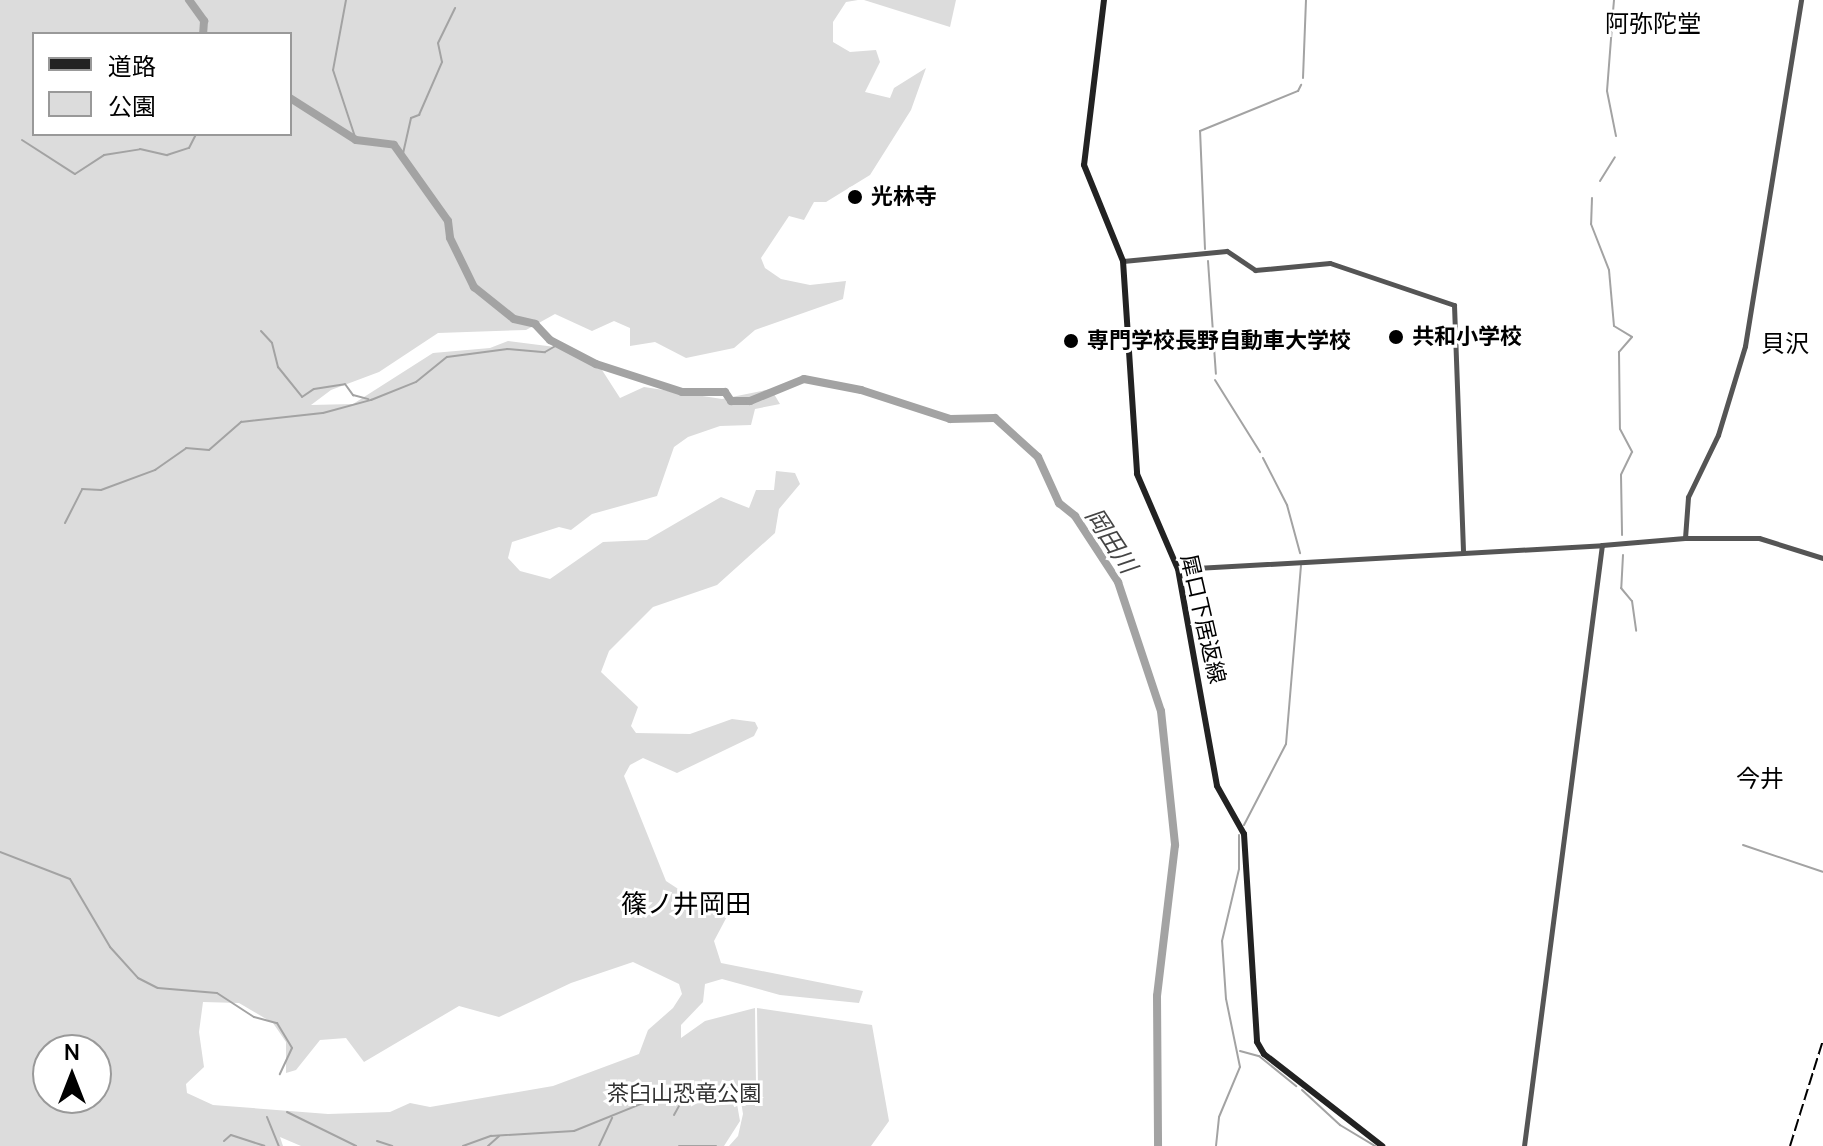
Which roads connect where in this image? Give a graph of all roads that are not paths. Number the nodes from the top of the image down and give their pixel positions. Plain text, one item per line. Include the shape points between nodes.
1 (1104, 0) edge
2 (1801, 0) edge
3 (1123, 261) junction
4 (1685, 538) junction
5 (1602, 545) junction
6 (1463, 551) junction
7 (1823, 558) edge
8 (1178, 569) junction
9 (1382, 1146) edge
10 (1524, 1146) edge

1 - 3 main road, 犀口下居返線 via 1084,165
2 - 4 street via 1745,346 1718,435 1688,497
3 - 6 street via 1227,251 1255,270 1330,263 1454,305
3 - 8 main road, 犀口下居返線 via 1137,474
4 - 5 street
4 - 7 street via 1759,538
5 - 6 street
5 - 10 street
6 - 8 street
8 - 9 main road, 犀口下居返線 via 1217,786 1244,834 1257,1042 1264,1054

